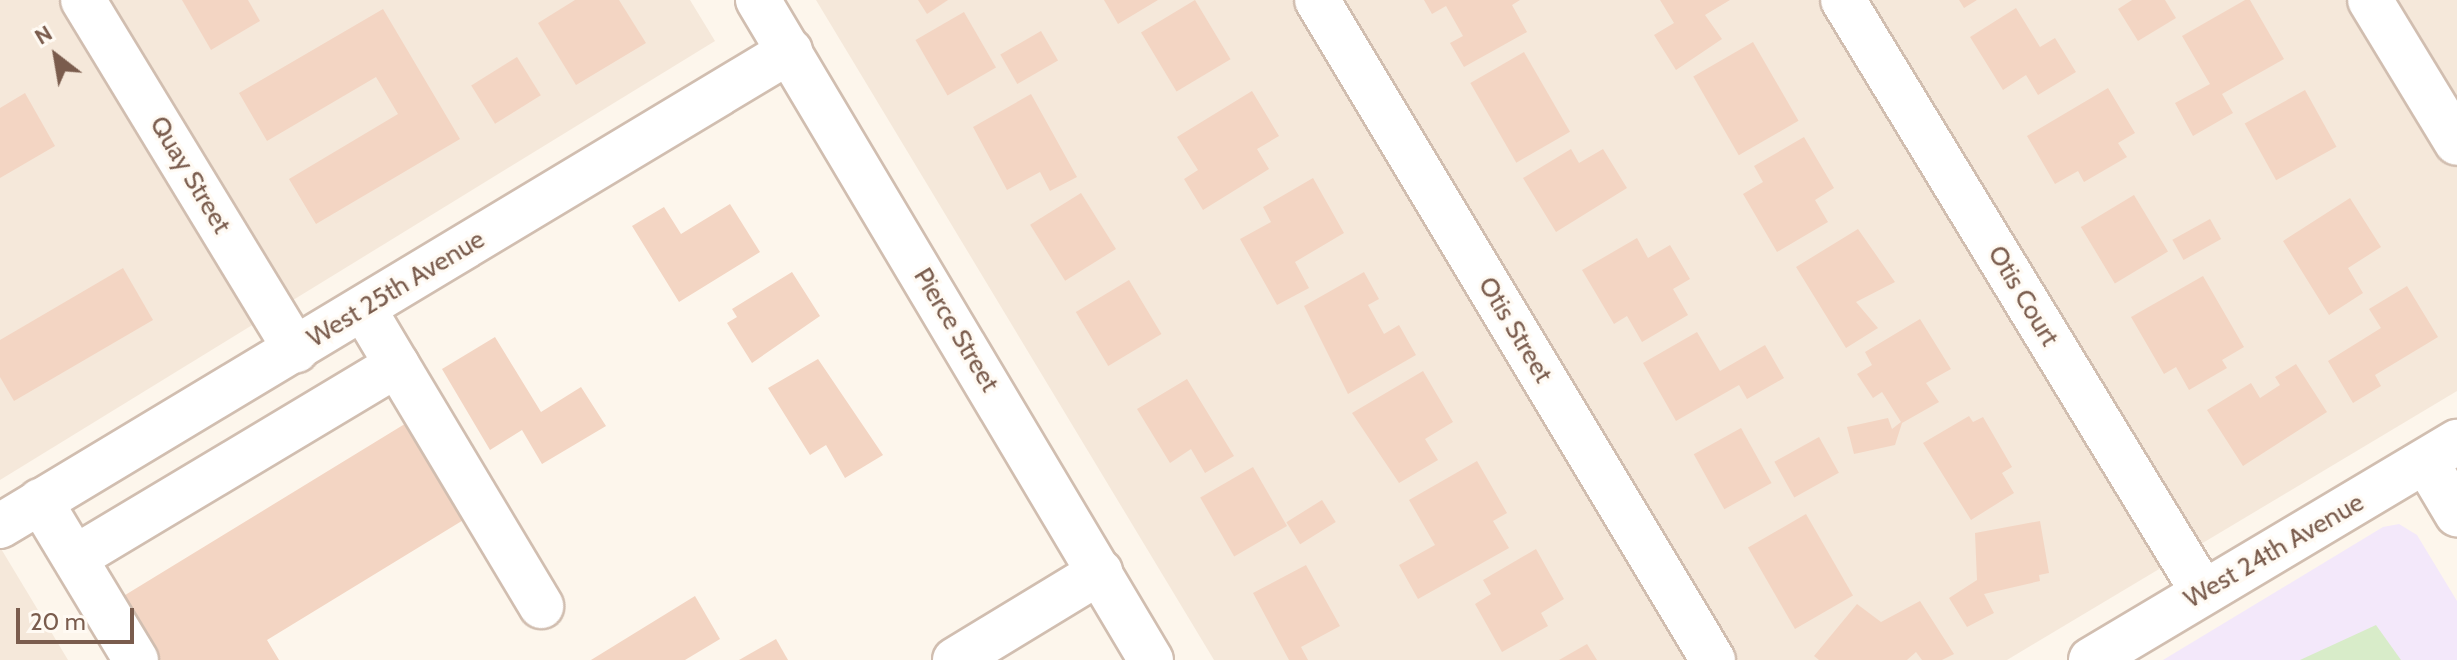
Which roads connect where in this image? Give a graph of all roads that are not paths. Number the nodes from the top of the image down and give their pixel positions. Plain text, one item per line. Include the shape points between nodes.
1 (83, 0) edge
2 (758, 0) edge
3 (1317, 0) edge
4 (1843, 0) edge
5 (2370, 0) edge
6 (790, 51) junction
7 (2457, 143) edge
8 (363, 308) junction
9 (296, 350) junction
10 (397, 365) junction
11 (2442, 452) edge
12 (40, 501) junction
13 (2457, 514) edge
14 (0, 526) edge
15 (76, 557) junction
16 (1100, 572) junction
17 (2203, 592) junction
18 (541, 606) dead end
19 (136, 660) edge
20 (955, 660) edge
21 (1151, 660) edge
22 (1713, 660) edge
23 (2091, 660) edge

1 - 9 street, Quay Street
2 - 6 street, Pierce Street
3 - 22 street, Otis Street
4 - 17 street, Otis Court
5 - 7 street
6 - 8 street, West 25th Avenue
6 - 16 street, Pierce Street
8 - 9 street, West 25th Avenue
8 - 10 street
9 - 12 street, West 25th Avenue
10 - 15 street
10 - 18 street
11 - 13 street
11 - 17 street, West 24th Avenue
12 - 14 street, West 25th Avenue
12 - 15 street
15 - 19 street
16 - 20 street
16 - 21 street, Pierce Street
17 - 23 street, West 24th Avenue

